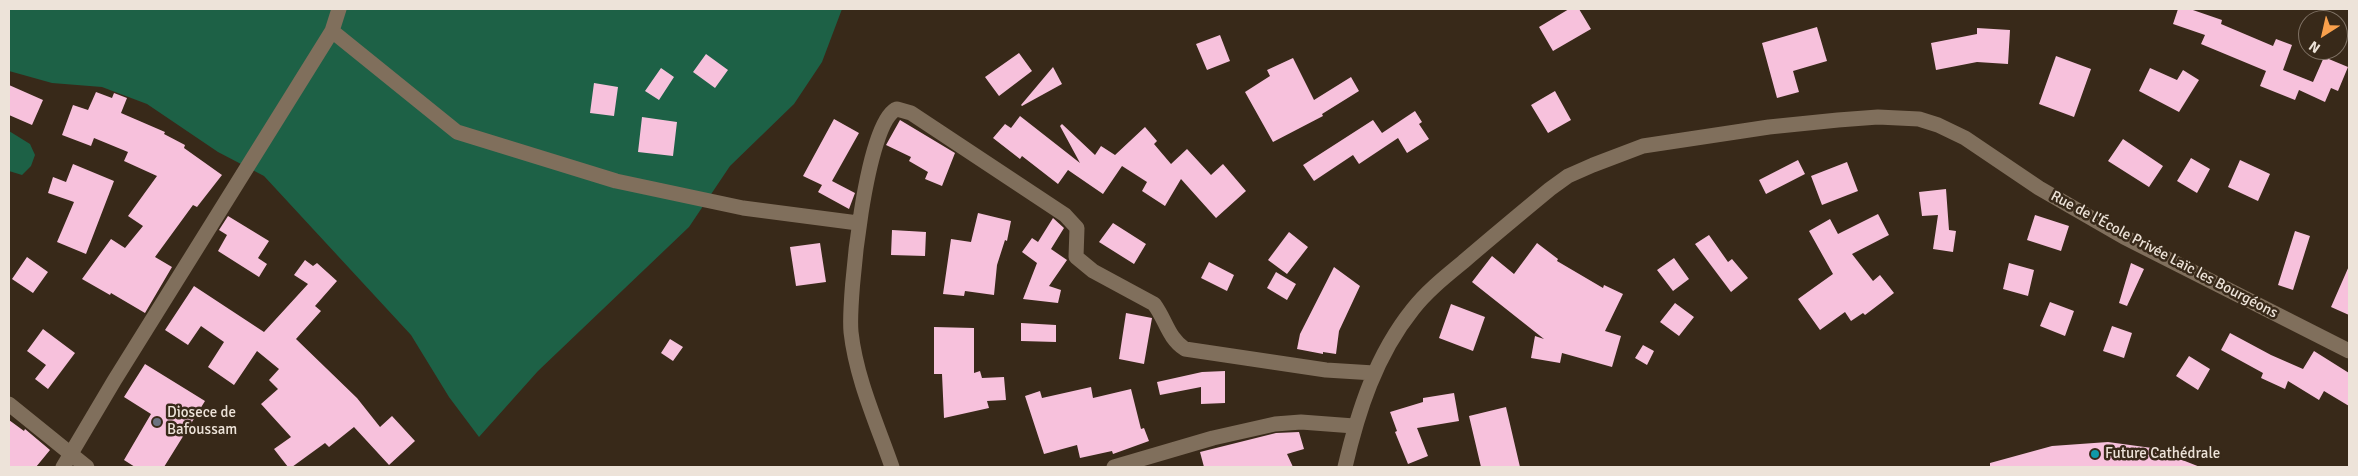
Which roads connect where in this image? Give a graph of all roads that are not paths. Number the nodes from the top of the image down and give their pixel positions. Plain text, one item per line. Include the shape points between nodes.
1 (339, 9) edge
2 (332, 31) junction
3 (858, 223) junction
4 (2349, 351) edge
5 (1374, 373) junction
6 (9, 404) edge
7 (1354, 426) junction
8 (72, 454) junction
9 (63, 467) edge
10 (87, 467) edge
11 (892, 467) edge
12 (1114, 467) edge
13 (1345, 467) edge

1 - 2 street
2 - 3 street via 456,132 616,181 743,208
2 - 8 street
3 - 5 street via 882,128 894,110 904,109 1065,215 1077,228 1076,258 1093,271 1154,304 1172,339 1185,349 1326,370
3 - 11 street via 851,331 862,381
4 - 5 street, Rue de l'École Privée Laïc les Bourgéons via 2124,237 2039,188 1965,138 1919,119 1878,117 1769,127 1643,146 1568,176 1460,264 1414,308
5 - 7 street, Rue de l'École Privée Laïc les Bourgéons
6 - 8 street
7 - 12 street via 1301,422 1275,424
7 - 13 street, Rue de l'École Privée Laïc les Bourgéons
8 - 9 street
8 - 10 street

